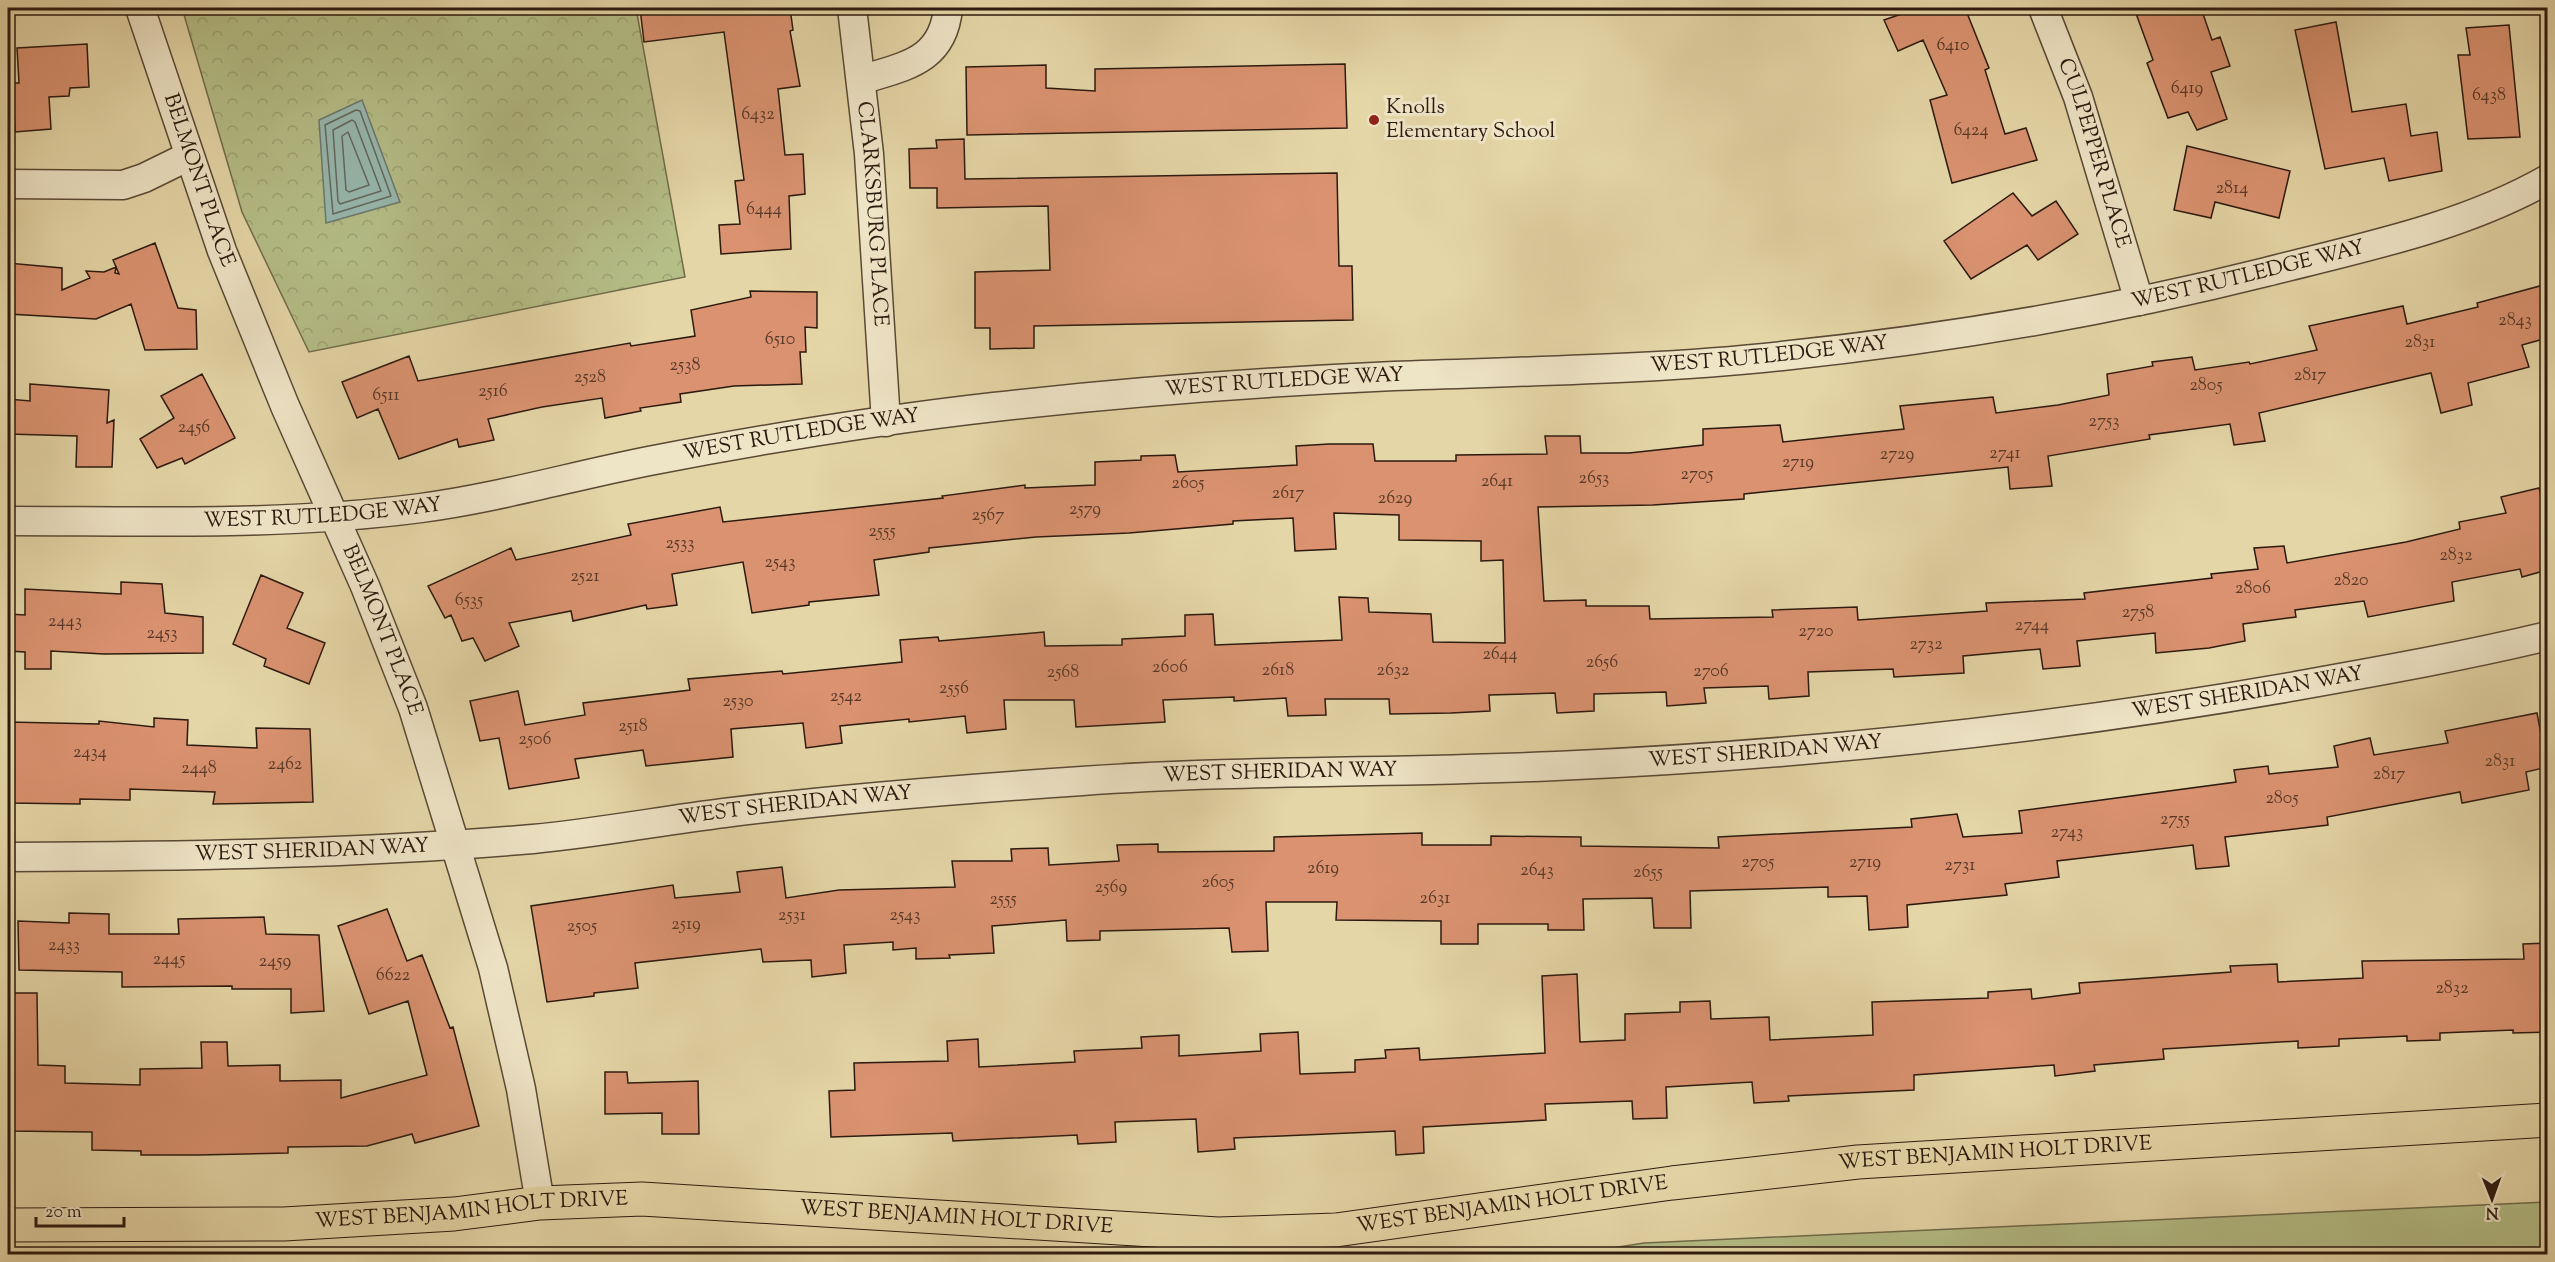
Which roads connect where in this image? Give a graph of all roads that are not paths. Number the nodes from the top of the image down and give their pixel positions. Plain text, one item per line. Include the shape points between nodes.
1 (140, 8) edge
2 (852, 8) edge
3 (948, 8) edge
4 (2043, 8) edge
5 (861, 80) junction
6 (189, 156) junction
7 (2547, 179) edge
8 (8, 184) edge
9 (2139, 301) junction
10 (886, 422) junction
11 (333, 515) junction
12 (8, 520) edge
13 (2547, 636) edge
14 (457, 844) junction
15 (8, 857) edge
16 (2547, 1120) edge
17 (540, 1203) junction
18 (8, 1225) edge

1 - 6 street, BELMONT PLACE
2 - 5 street, CLARKSBURG PLACE
3 - 5 street via 941,38 923,58
4 - 9 street, CULPEPPER PLACE via 2078,97
5 - 10 street, CLARKSBURG PLACE
6 - 8 street via 123,185
6 - 11 street, BELMONT PLACE via 222,251
7 - 9 street, WEST RUTLEDGE WAY via 2492,206 2420,231 2220,284
9 - 10 street, WEST RUTLEDGE WAY via 1948,335 1778,356 1167,390
10 - 11 street, WEST RUTLEDGE WAY via 656,460 424,508
11 - 12 street, WEST RUTLEDGE WAY via 226,521
11 - 14 street, BELMONT PLACE via 413,708
13 - 14 street, WEST SHERIDAN WAY via 2183,706 1943,738 1769,754 1563,766 1089,780 928,792 540,838
14 - 15 street, WEST SHERIDAN WAY via 224,856
14 - 17 street, BELMONT PLACE via 493,968 521,1089
16 - 17 main road, WEST BENJAMIN HOLT DRIVE via 1858,1162 1672,1183 1336,1230 1218,1234 642,1199
17 - 18 main road, WEST BENJAMIN HOLT DRIVE via 454,1214 284,1224

